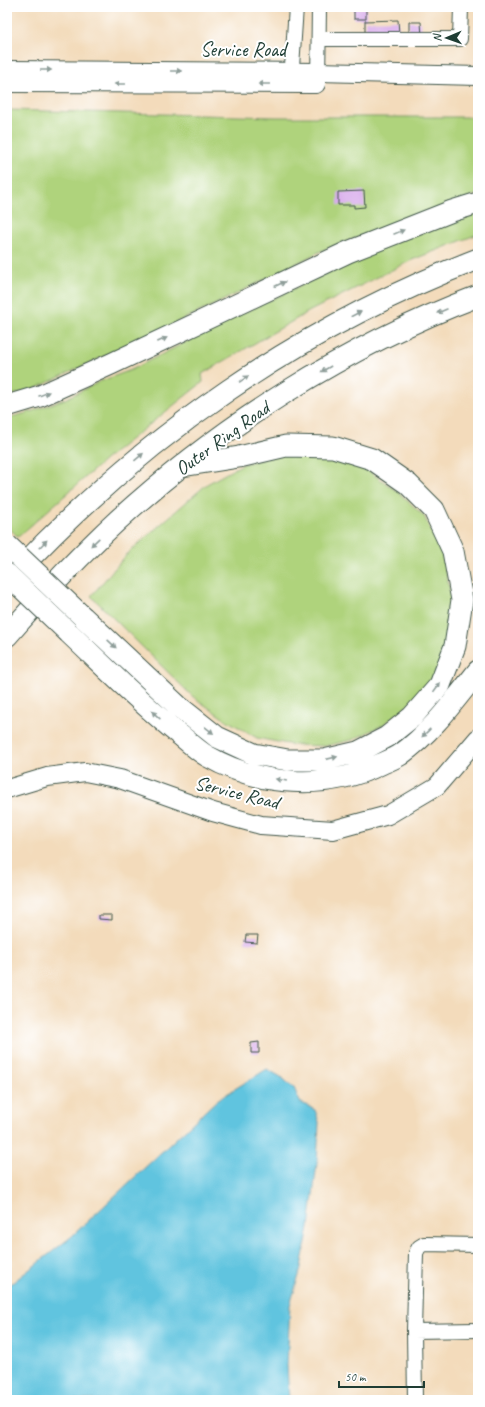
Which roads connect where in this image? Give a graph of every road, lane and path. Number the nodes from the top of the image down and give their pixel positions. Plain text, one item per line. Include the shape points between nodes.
1 (296, 7) edge
2 (319, 7) edge
3 (461, 7) edge
4 (318, 39) junction
5 (7, 70) edge
6 (292, 78) junction
7 (318, 78) junction
8 (475, 82) edge
9 (7, 83) edge
10 (478, 203) edge
11 (478, 259) edge
12 (478, 296) edge
13 (7, 406) edge
14 (182, 466) junction
15 (7, 545) edge
16 (7, 574) edge
17 (7, 583) edge
18 (7, 636) edge
19 (478, 671) edge
20 (478, 738) edge
21 (7, 789) edge
22 (478, 1245) edge
23 (478, 1330) edge
24 (414, 1331) junction
25 (415, 1400) edge

1 - 6 street
2 - 4 street
3 - 4 street via 460,39
4 - 7 street
5 -> 6 main road, Service Road
6 - 7 main road, Service Road
6 -> 9 main road, Service Road
7 - 8 main road, Service Road
13 -> 10 highway via 40,396 111,364 348,252
17 -> 11 highway, Outer Ring Road via 70,518 121,472 173,429 226,391 342,321 404,290
12 -> 14 highway, Outer Ring Road via 411,324 328,368 245,419
15 -> 14 highway, bridge via 178,706 217,737 254,754 288,760 324,760 358,752 387,737 412,717 440,684 455,646 462,600 453,551 434,510 408,484 372,460 333,447 286,446
14 -> 18 highway, Outer Ring Road via 95,542
19 -> 16 highway, bridge via 426,733 399,755 365,772 327,781 287,782 247,774 206,755 164,722
20 - 21 main road, Service Road via 436,786 388,815 333,830 261,825 213,812 120,779 85,772 47,777
22 - 24 street via 424,1244 419,1247 414,1259
23 - 24 street
24 - 25 street

